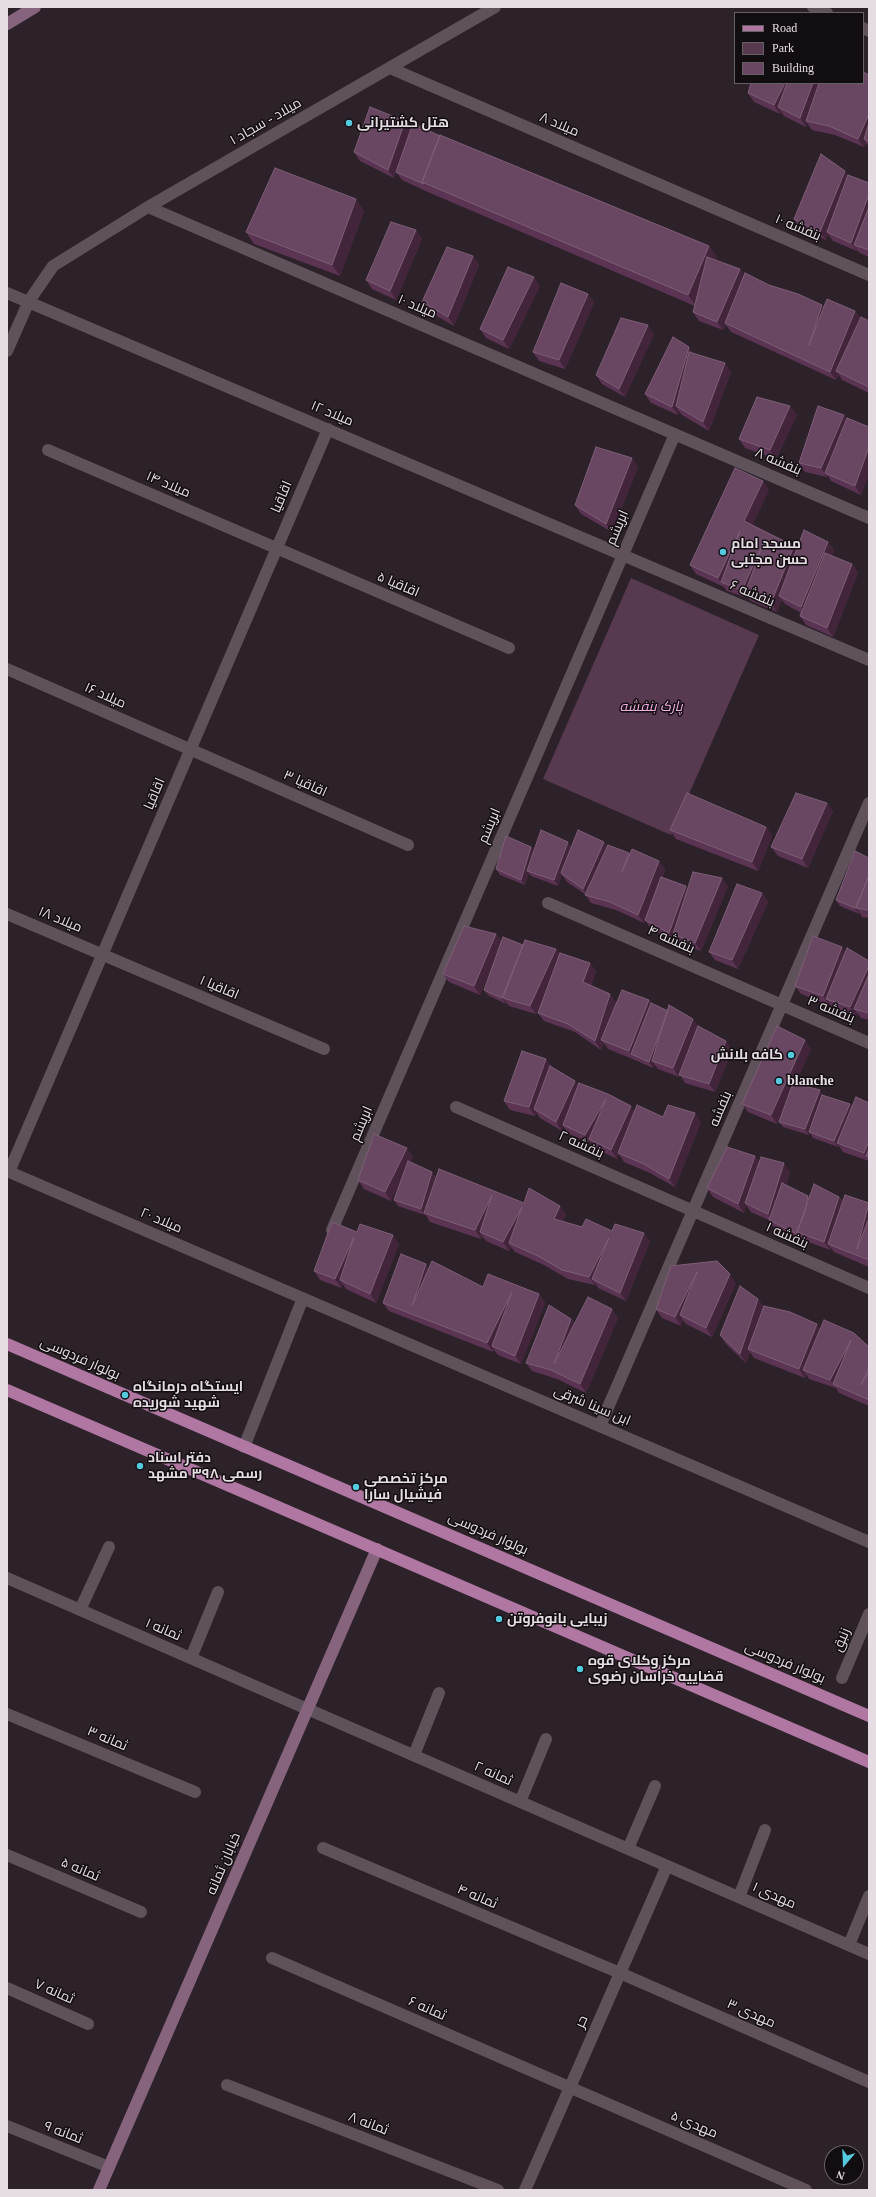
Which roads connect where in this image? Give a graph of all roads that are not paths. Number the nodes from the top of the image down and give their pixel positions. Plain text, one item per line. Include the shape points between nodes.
1 (35, 7) edge
2 (495, 7) edge
3 (813, 7) edge
4 (825, 12) edge
5 (7, 24) edge
6 (390, 68) junction
7 (148, 207) junction
8 (715, 209) joint
9 (869, 275) edge
10 (7, 293) edge
11 (29, 301) junction
12 (7, 352) edge
13 (328, 429) junction
14 (675, 434) junction
15 (48, 450) dead end
16 (869, 518) edge
17 (276, 548) junction
18 (623, 555) junction
19 (509, 648) dead end
20 (869, 660) edge
21 (7, 669) edge
22 (190, 750) junction
23 (869, 803) edge
24 (408, 845) dead end
25 (548, 902) dead end
26 (7, 914) edge
27 (102, 954) junction
28 (782, 1006) junction
29 (869, 1043) edge
30 (324, 1049) dead end
31 (456, 1107) dead end
32 (8, 1171) edge
33 (693, 1211) junction
34 (332, 1230) edge
35 (869, 1288) edge
36 (303, 1298) junction
37 (7, 1344) edge
38 (7, 1390) edge
39 (600, 1426) junction
40 (244, 1447) junction
41 (869, 1542) edge
42 (109, 1547) dead end
43 (377, 1549) junction
44 (7, 1578) edge
45 (218, 1592) dead end
46 (80, 1610) junction
47 (869, 1614) edge
48 (190, 1658) junction
49 (842, 1678) dead end
50 (439, 1693) dead end
51 (307, 1709) junction
52 (7, 1714) edge
53 (869, 1716) edge
54 (546, 1739) dead end
55 (414, 1755) junction
56 (869, 1762) edge
57 (655, 1786) dead end
58 (195, 1792) dead end
59 (520, 1802) junction
60 (765, 1830) dead end
61 (323, 1848) dead end
62 (628, 1849) junction
63 (7, 1855) edge
64 (667, 1866) junction
65 (869, 1896) edge
66 (739, 1897) junction
67 (141, 1912) dead end
68 (849, 1945) junction
69 (869, 1954) edge
70 (272, 1958) dead end
71 (620, 1973) junction
72 (7, 1988) edge
73 (88, 2024) dead end
74 (869, 2082) edge
75 (227, 2085) dead end
76 (570, 2088) junction
77 (7, 2126) edge
78 (109, 2167) junction
79 (99, 2190) edge
80 (498, 2190) edge
81 (525, 2190) edge
82 (806, 2190) edge

1 - 5 street
2 - 6 street, میلاد - سجاد ۱
3 - 4 street
6 - 7 street, میلاد - سجاد ۱
6 - 8 street, میلاد ۸
7 - 11 street, میلاد - سجاد ۱ via 53,266
7 - 14 street, میلاد ۱۰
8 - 9 street, بنفشه ۱۰
10 - 11 street, میلاد ۱۲
11 - 12 street
11 - 13 street, میلاد ۱۲
13 - 17 street, اقاقیا
13 - 18 street, میلاد ۱۲
14 - 16 street, بنفشه ۸
14 - 18 street, ابریشم
15 - 17 street, میلاد ۱۴
17 - 19 street, اقاقیا ۵
17 - 22 street, اقاقیا
18 - 20 street, بنفشه ۶
18 - 34 street, ابریشم
21 - 22 street, میلاد ۱۶
22 - 24 street, اقاقیا ۳
22 - 27 street, اقاقیا
23 - 28 street, بنفشه
25 - 28 street, بنفشه ۴
26 - 27 street, میلاد ۱۸
27 - 30 street, اقاقیا ۱
27 - 32 street, اقاقیا
28 - 29 street, بنفشه ۳
28 - 33 street, بنفشه
31 - 33 street, بنفشه ۲
32 - 36 street, میلاد ۲۰
33 - 35 street, بنفشه ۱
33 - 39 street, بنفشه
36 - 39 street, ابن سینا شرقی
36 - 40 street
37 - 40 main road, بولوار فردوسی
38 - 43 main road
39 - 41 street, ابن سینا شرقی
40 - 53 main road, بولوار فردوسی
42 - 46 street
43 - 51 street, خیابان ثمانه
43 - 56 main road
44 - 46 street, ثمانه ۱
45 - 48 street
46 - 48 street, ثمانه ۱
47 - 49 street, زنبق
48 - 51 street, ثمانه ۱
50 - 55 street
51 - 55 street, ثمانه ۲
51 - 78 street, خیابان ثمانه
52 - 58 street, ثمانه ۳
54 - 59 street
55 - 59 street, ثمانه ۲
57 - 62 street
59 - 62 street, ثمانه ۲
60 - 66 street
61 - 71 street, ثمانه ۴
62 - 64 street, ثمانه ۲
63 - 67 street, ثمانه ۵
64 - 66 street, مهدی ۱
64 - 71 street, حر
65 - 68 street
66 - 68 street, مهدی ۱
68 - 69 street, مهدی ۱
70 - 76 street, ثمانه ۶
71 - 74 street, مهدی ۳
71 - 76 street, حر
72 - 73 street, ثمانه ۷
75 - 80 street, ثمانه ۸
76 - 81 street, حر
76 - 82 street, مهدی ۵
77 - 78 street, ثمانه ۹
78 - 79 street, خیابان ثمانه

